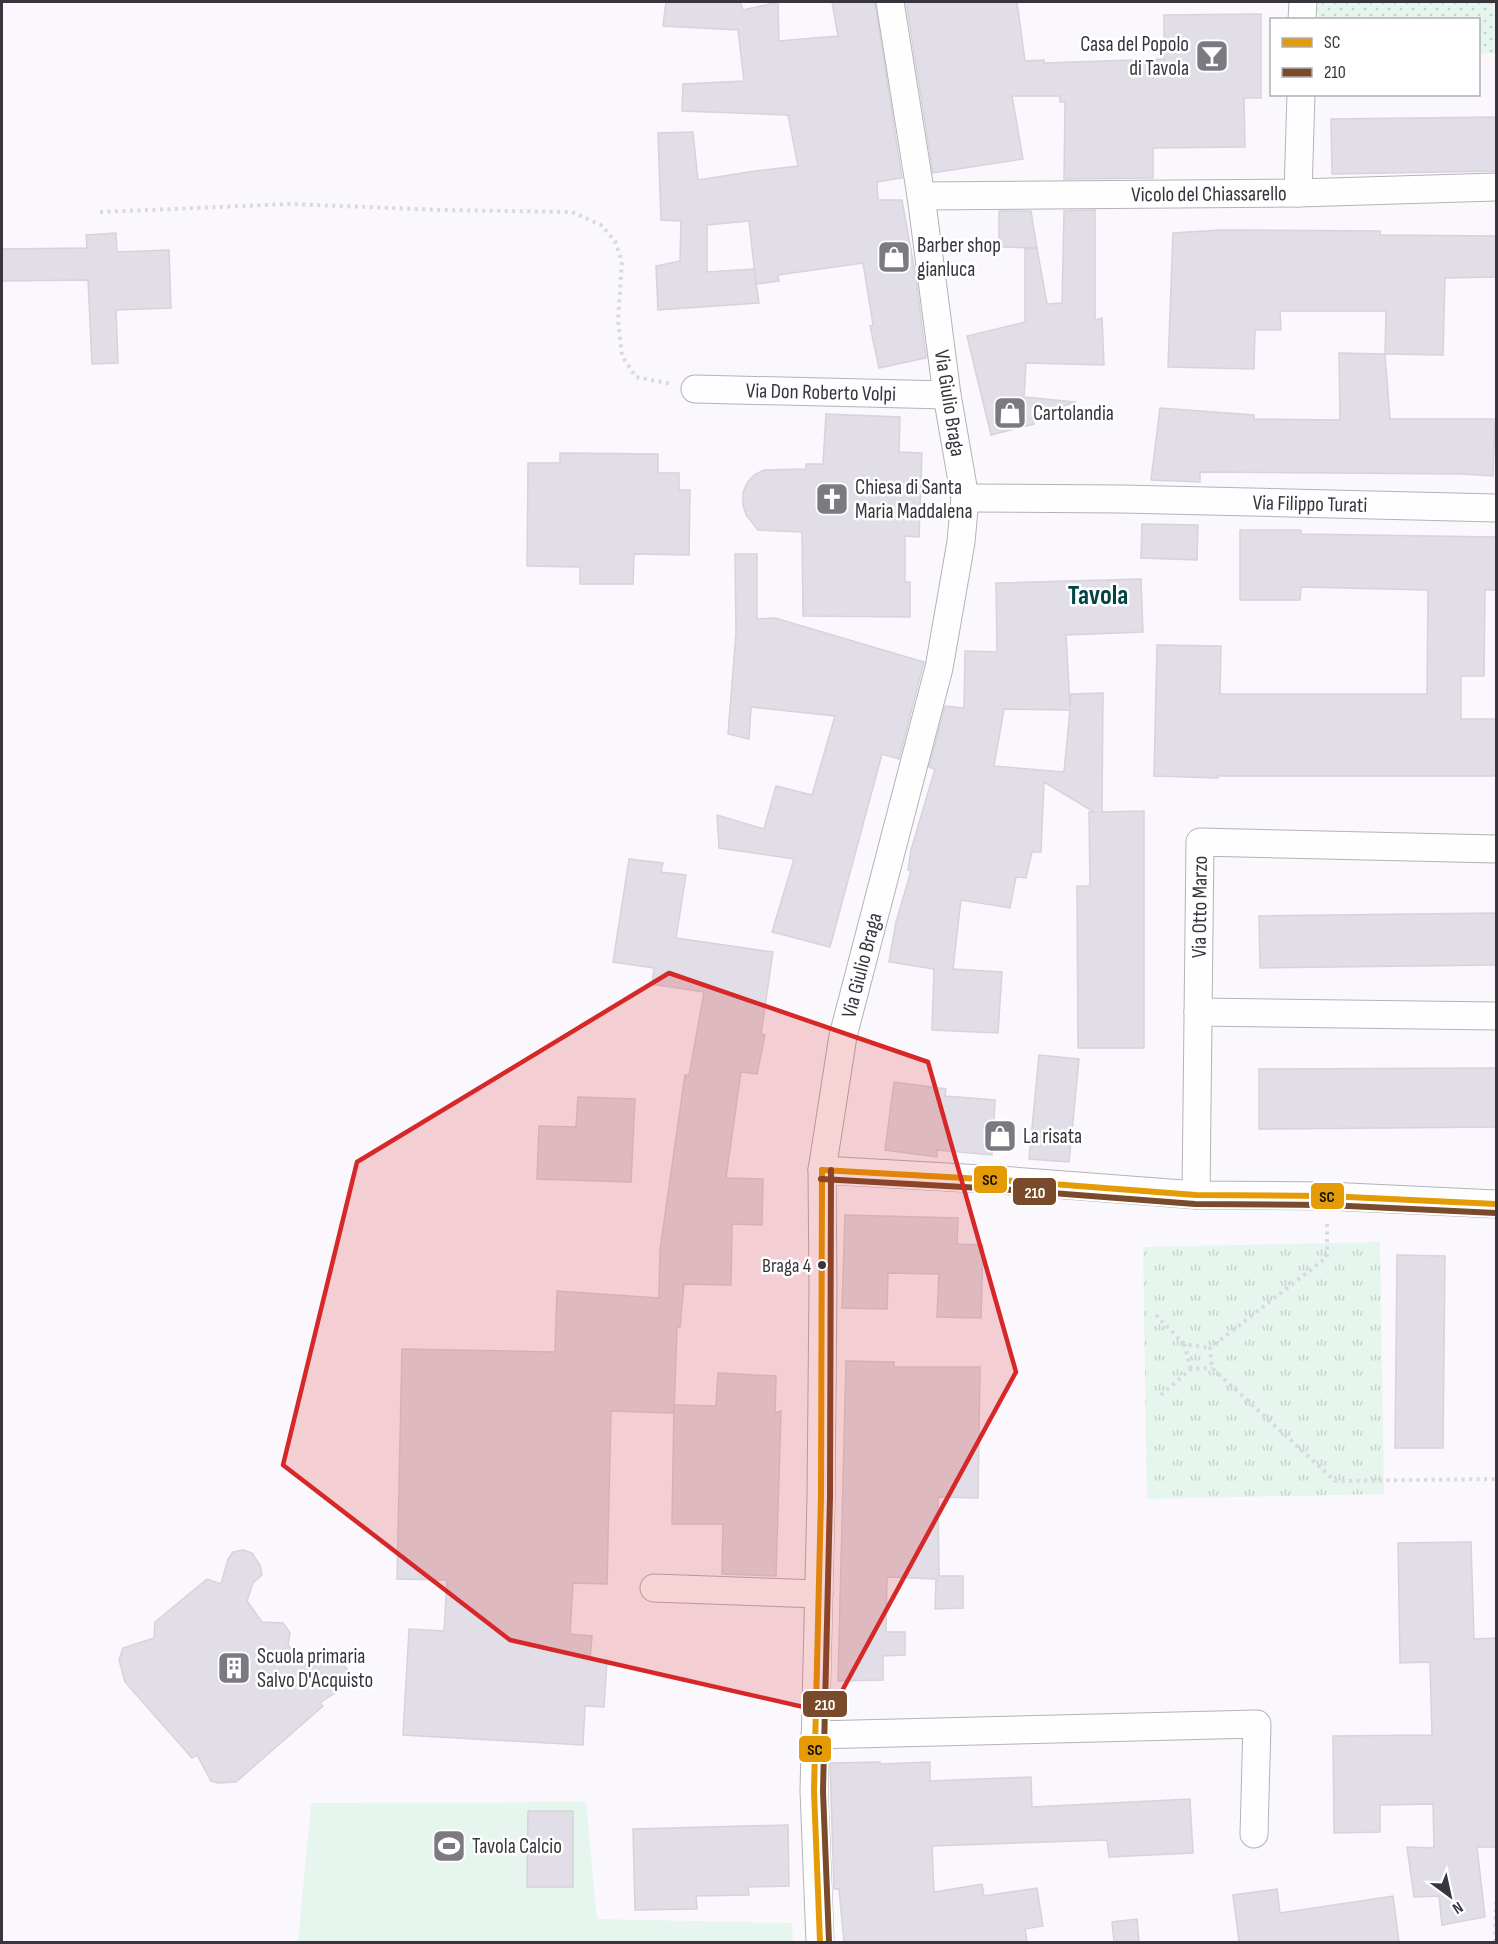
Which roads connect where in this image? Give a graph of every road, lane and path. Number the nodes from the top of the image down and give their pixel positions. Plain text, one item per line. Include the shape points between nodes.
1 (890, 2) edge
2 (1303, 2) edge
3 (1302, 18) edge
4 (1301, 96) edge
5 (1497, 187) edge
6 (1298, 193) junction
7 (921, 196) junction
8 (100, 212) dead end
9 (695, 389) joint
10 (947, 395) junction
11 (965, 498) junction
12 (1497, 508) edge
13 (1497, 849) edge
14 (1198, 1012) junction
15 (1497, 1016) edge
16 (822, 1170) junction
17 (1196, 1196) junction
18 (1327, 1196) junction
19 (1497, 1204) edge
20 (1156, 1315) dead end
21 (1184, 1344) junction
22 (1210, 1348) junction
23 (1212, 1368) junction
24 (1191, 1369) junction
25 (1161, 1395) dead end
26 (1497, 1479) edge
27 (654, 1588) dead end
28 (819, 1594) junction
29 (815, 1735) junction
30 (1254, 1834) dead end
31 (1497, 1898) edge
32 (820, 1942) edge
33 (1495, 1942) edge

1 - 7 street, Via Giulio Braga
2 - 3 street
4 - 6 street
5 - 6 street, Vicolo del Chiassarello
6 - 7 street, Vicolo del Chiassarello
7 - 10 street, Via Giulio Braga
8 - 9 path via 290,204 572,212 601,225 615,241 622,262 618,320 622,356 636,377
9 - 10 street, Via Don Roberto Volpi
10 - 11 street, Via Giulio Braga
11 - 12 street, Via Filippo Turati
11 - 16 street, Via Giulio Braga via 939,668 843,1036
13 - 14 street, Via Otto Marzo via 1200,842
14 - 15 street
14 - 17 street, Via Otto Marzo
16 - 17 street
16 - 28 street, Via Giulio Braga
17 - 18 street
18 - 19 street
18 - 22 path via 1327,1257
20 - 21 path
21 - 22 path
21 - 24 path
22 - 23 path
23 - 24 path
23 - 26 path via 1335,1481
24 - 25 path
27 - 28 street
28 - 29 street, Via Giulio Braga
29 - 30 street via 1257,1724
29 - 32 street, Via Giulio Braga
31 - 33 path

